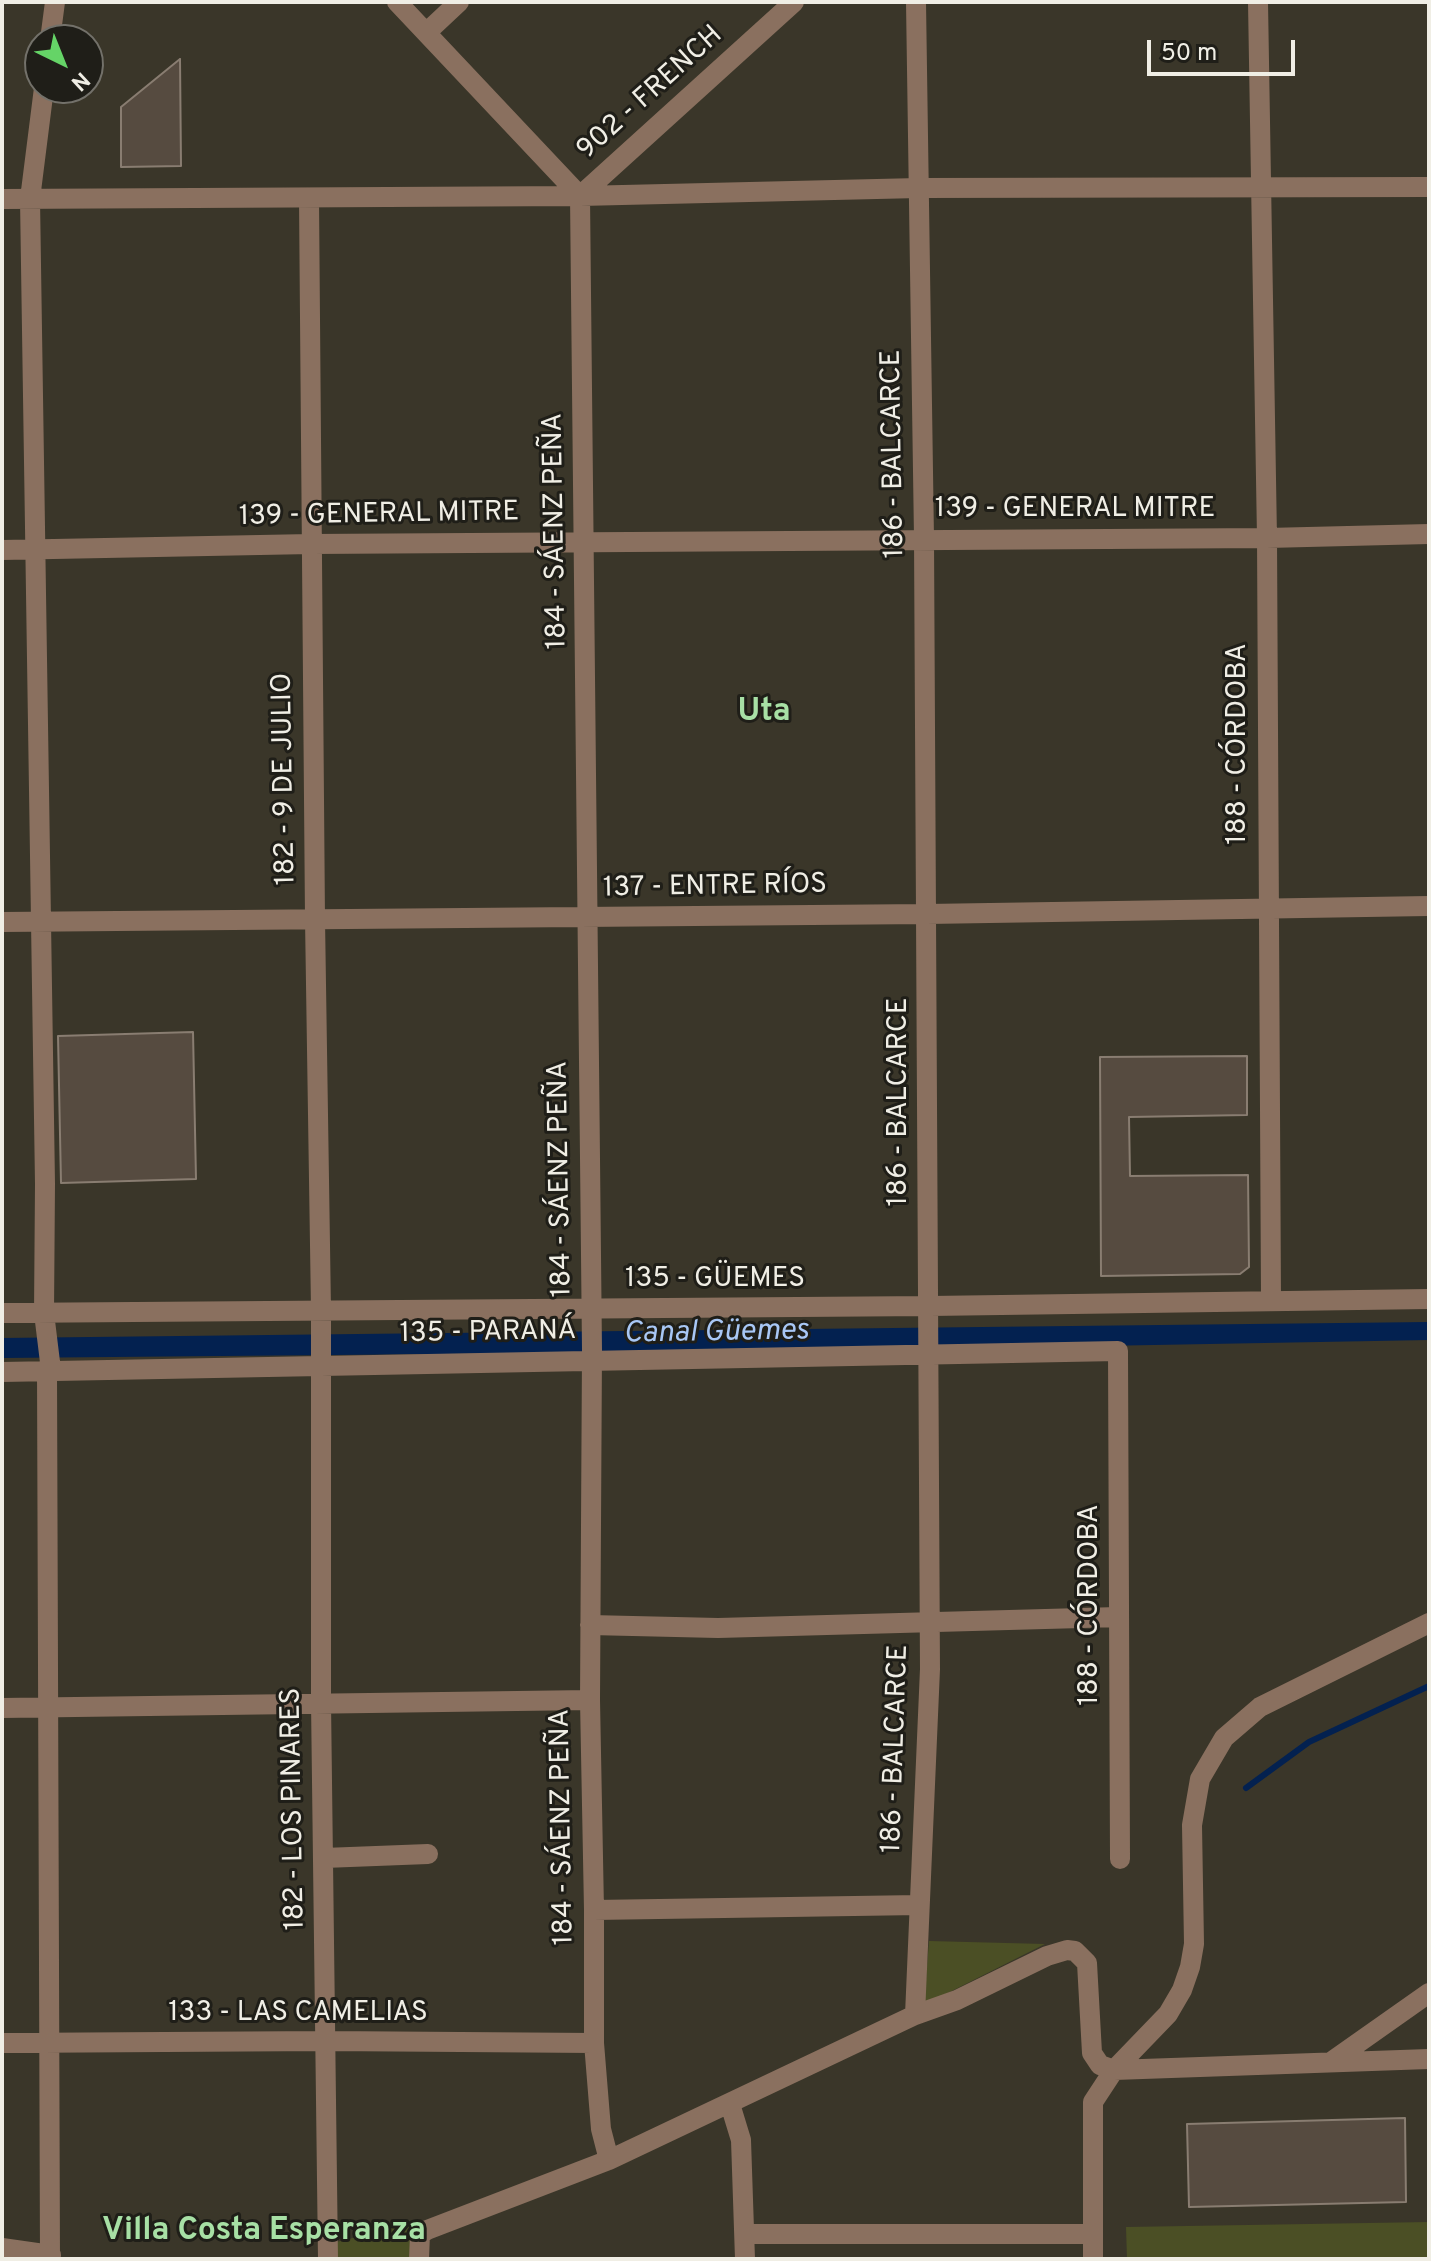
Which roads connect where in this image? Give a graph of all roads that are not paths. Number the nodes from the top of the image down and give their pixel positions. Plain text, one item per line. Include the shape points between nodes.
1 (55, 2) edge
2 (397, 2) edge
3 (459, 2) edge
4 (794, 2) edge
5 (916, 2) edge
6 (1258, 2) edge
7 (52, 24) edge
8 (427, 32) junction
9 (42, 104) edge
10 (1429, 187) edge
11 (919, 188) junction
12 (1260, 188) junction
13 (580, 196) junction
14 (309, 198) junction
15 (2, 199) edge
16 (30, 199) junction
17 (1429, 534) edge
18 (924, 538) junction
19 (1267, 538) junction
20 (586, 543) junction
21 (311, 544) junction
22 (2, 550) edge
23 (35, 550) junction
24 (1429, 906) edge
25 (1268, 909) junction
26 (927, 914) junction
27 (588, 917) junction
28 (315, 919) junction
29 (2, 922) edge
30 (42, 922) junction
31 (1429, 1299) edge
32 (1271, 1300) junction
33 (930, 1310) junction
34 (2, 1313) edge
35 (321, 1315) junction
36 (591, 1316) junction
37 (45, 1320) junction
38 (929, 1350) junction
39 (1118, 1351) joint
40 (592, 1355) junction
41 (320, 1362) junction
42 (48, 1366) junction
43 (2, 1372) edge
44 (1118, 1617) junction
45 (929, 1623) junction
46 (1429, 1623) edge
47 (590, 1625) junction
48 (590, 1700) junction
49 (321, 1702) junction
50 (48, 1707) junction
51 (2, 1708) edge
52 (428, 1854) dead end
53 (324, 1858) junction
54 (1120, 1859) dead end
55 (919, 1905) junction
56 (594, 1910) junction
57 (1429, 1993) edge
58 (915, 2015) junction
59 (327, 2041) junction
60 (2, 2043) edge
61 (594, 2043) junction
62 (51, 2044) junction
63 (1429, 2059) edge
64 (1331, 2062) junction
65 (1114, 2070) junction
66 (730, 2104) junction
67 (609, 2160) junction
68 (745, 2234) junction
69 (1093, 2234) junction
70 (2, 2248) edge
71 (51, 2257) edge
72 (328, 2259) edge
73 (419, 2259) edge
74 (745, 2259) edge
75 (1093, 2259) edge

1 - 7 street
2 - 8 street
3 - 8 street
4 - 13 street, 902 - FRENCH
5 - 11 street, 186 - BALCARCE
6 - 12 street, 188 - CÓRDOBA
8 - 13 street
9 - 16 street
10 - 12 street
11 - 12 street
11 - 13 street
11 - 18 street, 186 - BALCARCE
12 - 19 street, 188 - CÓRDOBA
13 - 14 street
13 - 20 street, 184 - SÁENZ PEÑA
14 - 16 street
14 - 21 street, 182 - 9 DE JULIO
15 - 16 street
16 - 23 street
17 - 19 street, 139 - GENERAL MITRE
18 - 19 street, 139 - GENERAL MITRE
18 - 20 street, 139 - GENERAL MITRE
18 - 26 street, 186 - BALCARCE
19 - 25 street, 188 - CÓRDOBA
20 - 21 street, 139 - GENERAL MITRE
20 - 27 street, 184 - SÁENZ PEÑA
21 - 23 street, 139 - GENERAL MITRE
21 - 28 street, 182 - 9 DE JULIO
22 - 23 street, 139 - GENERAL MITRE
23 - 30 street
24 - 25 street, 137 - ENTRE RÍOS
25 - 26 street, 137 - ENTRE RÍOS
25 - 32 street, 188 - CÓRDOBA
26 - 27 street, 137 - ENTRE RÍOS
26 - 33 street, 186 - BALCARCE
27 - 28 street, 137 - ENTRE RÍOS
27 - 36 street, 184 - SÁENZ PEÑA
28 - 30 street, 137 - ENTRE RÍOS
28 - 35 street, 182 - 9 DE JULIO
29 - 30 street, 137 - ENTRE RÍOS
30 - 37 street
31 - 32 street, 135 - GÜEMES
32 - 33 street, 135 - GÜEMES
33 - 36 street, 135 - GÜEMES
33 - 38 street, 186 - BALCARCE
34 - 37 street, 135 - GÜEMES
35 - 36 street, 135 - GÜEMES
35 - 37 street, 135 - GÜEMES
35 - 41 street, 182 - 9 DE JULIO
36 - 40 street, 184 - SÁENZ PEÑA
37 - 42 street
38 - 39 street, 135 - PARANÁ
38 - 40 street, 135 - PARANÁ
38 - 45 street, 186 - BALCARCE
39 - 44 street, 188 - CÓRDOBA
40 - 41 street, 135 - PARANÁ
40 - 47 street, 184 - SÁENZ PEÑA
41 - 42 street, 135 - PARANÁ
41 - 49 street, 182 - LOS PINARES
42 - 43 street, 135 - PARANÁ
42 - 50 street
44 - 45 street
44 - 54 street, 188 - CÓRDOBA
45 - 47 street
45 - 55 street, 186 - BALCARCE
46 - 65 street via 1287,1692 1224,1738 1200,1779 1195,1801 1194,1944 1186,1978 1168,2014
47 - 48 street, 184 - SÁENZ PEÑA
48 - 49 street
48 - 56 street, 184 - SÁENZ PEÑA
49 - 50 street
49 - 53 street, 182 - LOS PINARES
50 - 51 street
50 - 62 street
52 - 53 street
53 - 59 street, 182 - LOS PINARES
55 - 56 street
55 - 58 street, 186 - BALCARCE
56 - 61 street, 184 - SÁENZ PEÑA
57 - 64 street
58 - 65 street via 1067,1950 1081,1955 1089,1972 1092,2053 1100,2065
58 - 66 street
59 - 61 street, 133 - LAS CAMELIAS
59 - 62 street, 133 - LAS CAMELIAS
59 - 72 street, 182 - LOS PINARES
60 - 62 street, 133 - LAS CAMELIAS
61 - 67 street, 184 - SÁENZ PEÑA
62 - 71 street
63 - 64 street
64 - 65 street
65 - 69 street via 1093,2102
66 - 67 street
66 - 68 street via 741,2140
67 - 73 street via 427,2230 420,2234
68 - 69 street
68 - 74 street
69 - 75 street
70 - 71 street

